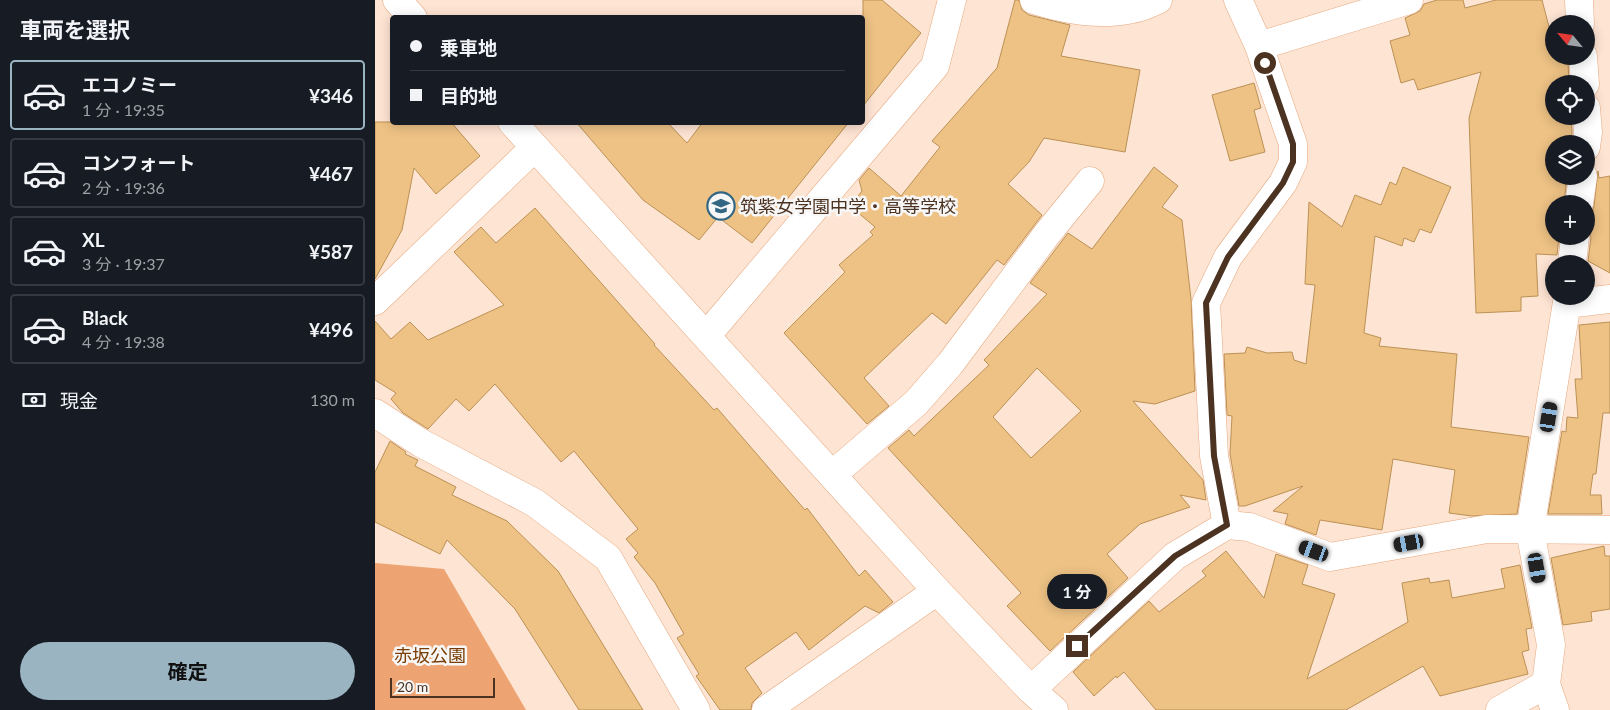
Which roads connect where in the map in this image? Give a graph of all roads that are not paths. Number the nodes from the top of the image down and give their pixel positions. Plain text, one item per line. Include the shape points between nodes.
1 (397, 0) edge
2 (952, 0) edge
3 (1034, 0) edge
4 (1158, 0) edge
5 (1238, 0) edge
6 (1409, 0) edge
7 (1579, 0) edge
8 (410, 15) edge
9 (1580, 15) edge
10 (1259, 46) junction
11 (515, 125) edge
12 (535, 147) junction
13 (1089, 181) dead end
14 (1595, 299) edge
15 (1610, 299) edge
16 (375, 302) edge
17 (1567, 305) edge
18 (707, 335) junction
19 (375, 413) edge
20 (833, 474) junction
21 (1227, 525) junction
22 (1530, 530) junction
23 (1610, 530) edge
24 (937, 591) junction
25 (1546, 684) junction
26 (1031, 690) junction
27 (696, 710) edge
28 (766, 710) edge
29 (1055, 710) edge
30 (1500, 710) edge
31 (1555, 710) edge

1 - 8 street
2 - 18 street via 935,66
3 - 4 street via 1090,12 1132,9
5 - 10 street
6 - 10 street
7 - 9 street
10 - 21 street via 1293,144 1293,162 1283,183 1228,257 1206,303 1214,456
11 - 12 street
12 - 16 street
12 - 18 street
13 - 20 street via 944,371 916,403
14 - 15 street
17 - 22 street
18 - 20 street
19 - 27 street via 421,443 535,503 608,558
20 - 24 street
21 - 22 street via 1249,527 1330,557 1487,529
21 - 26 street via 1175,556
22 - 23 street
22 - 25 street via 1551,644
24 - 26 street
24 - 28 street
25 - 30 street
25 - 31 street
26 - 29 street

